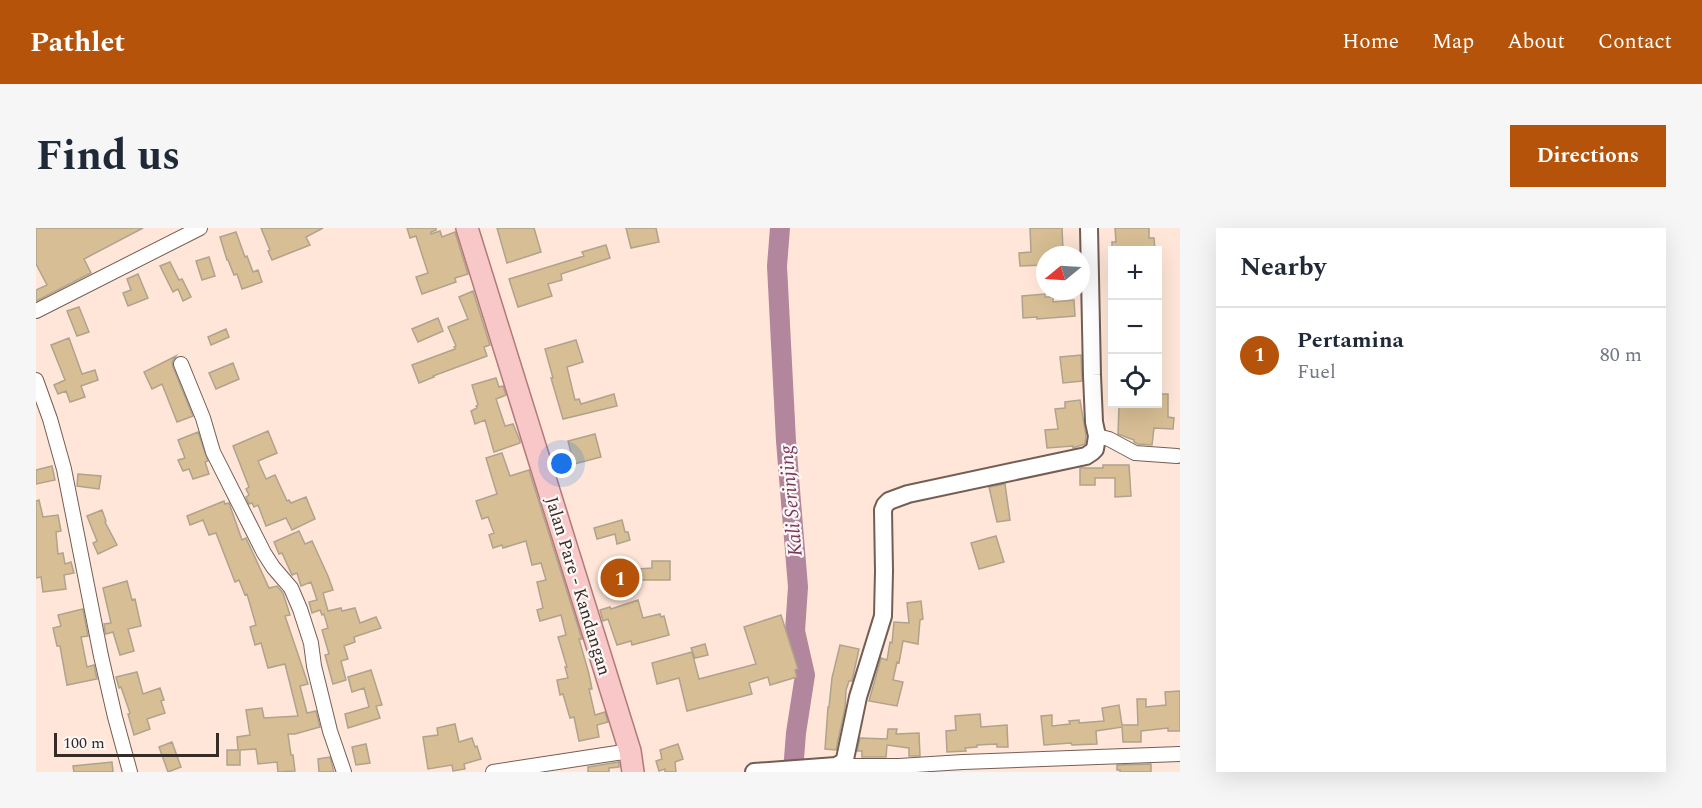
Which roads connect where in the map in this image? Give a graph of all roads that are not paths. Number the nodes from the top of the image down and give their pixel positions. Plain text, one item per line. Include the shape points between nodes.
1 (200, 228) edge
2 (468, 228) edge
3 (1089, 228) edge
4 (36, 311) edge
5 (181, 364) dead end
6 (36, 380) edge
7 (1097, 436) junction
8 (1177, 456) dead end
9 (1180, 754) edge
10 (1080, 757) junction
11 (631, 762) edge
12 (836, 766) junction
13 (763, 771) edge
14 (130, 772) edge
15 (344, 772) edge
16 (493, 772) edge
17 (1083, 772) edge

1 - 4 street
2 - 11 main road, Jalan Pare - Kandangan
3 - 7 street
5 - 15 street via 213,452 264,553 298,603
6 - 14 street via 64,469 101,656
7 - 8 street via 1135,453
7 - 12 street via 1095,448 1086,456 908,494 885,506 883,616 858,697 845,759
9 - 10 street
10 - 12 street
10 - 17 street
11 - 16 street
12 - 13 street

